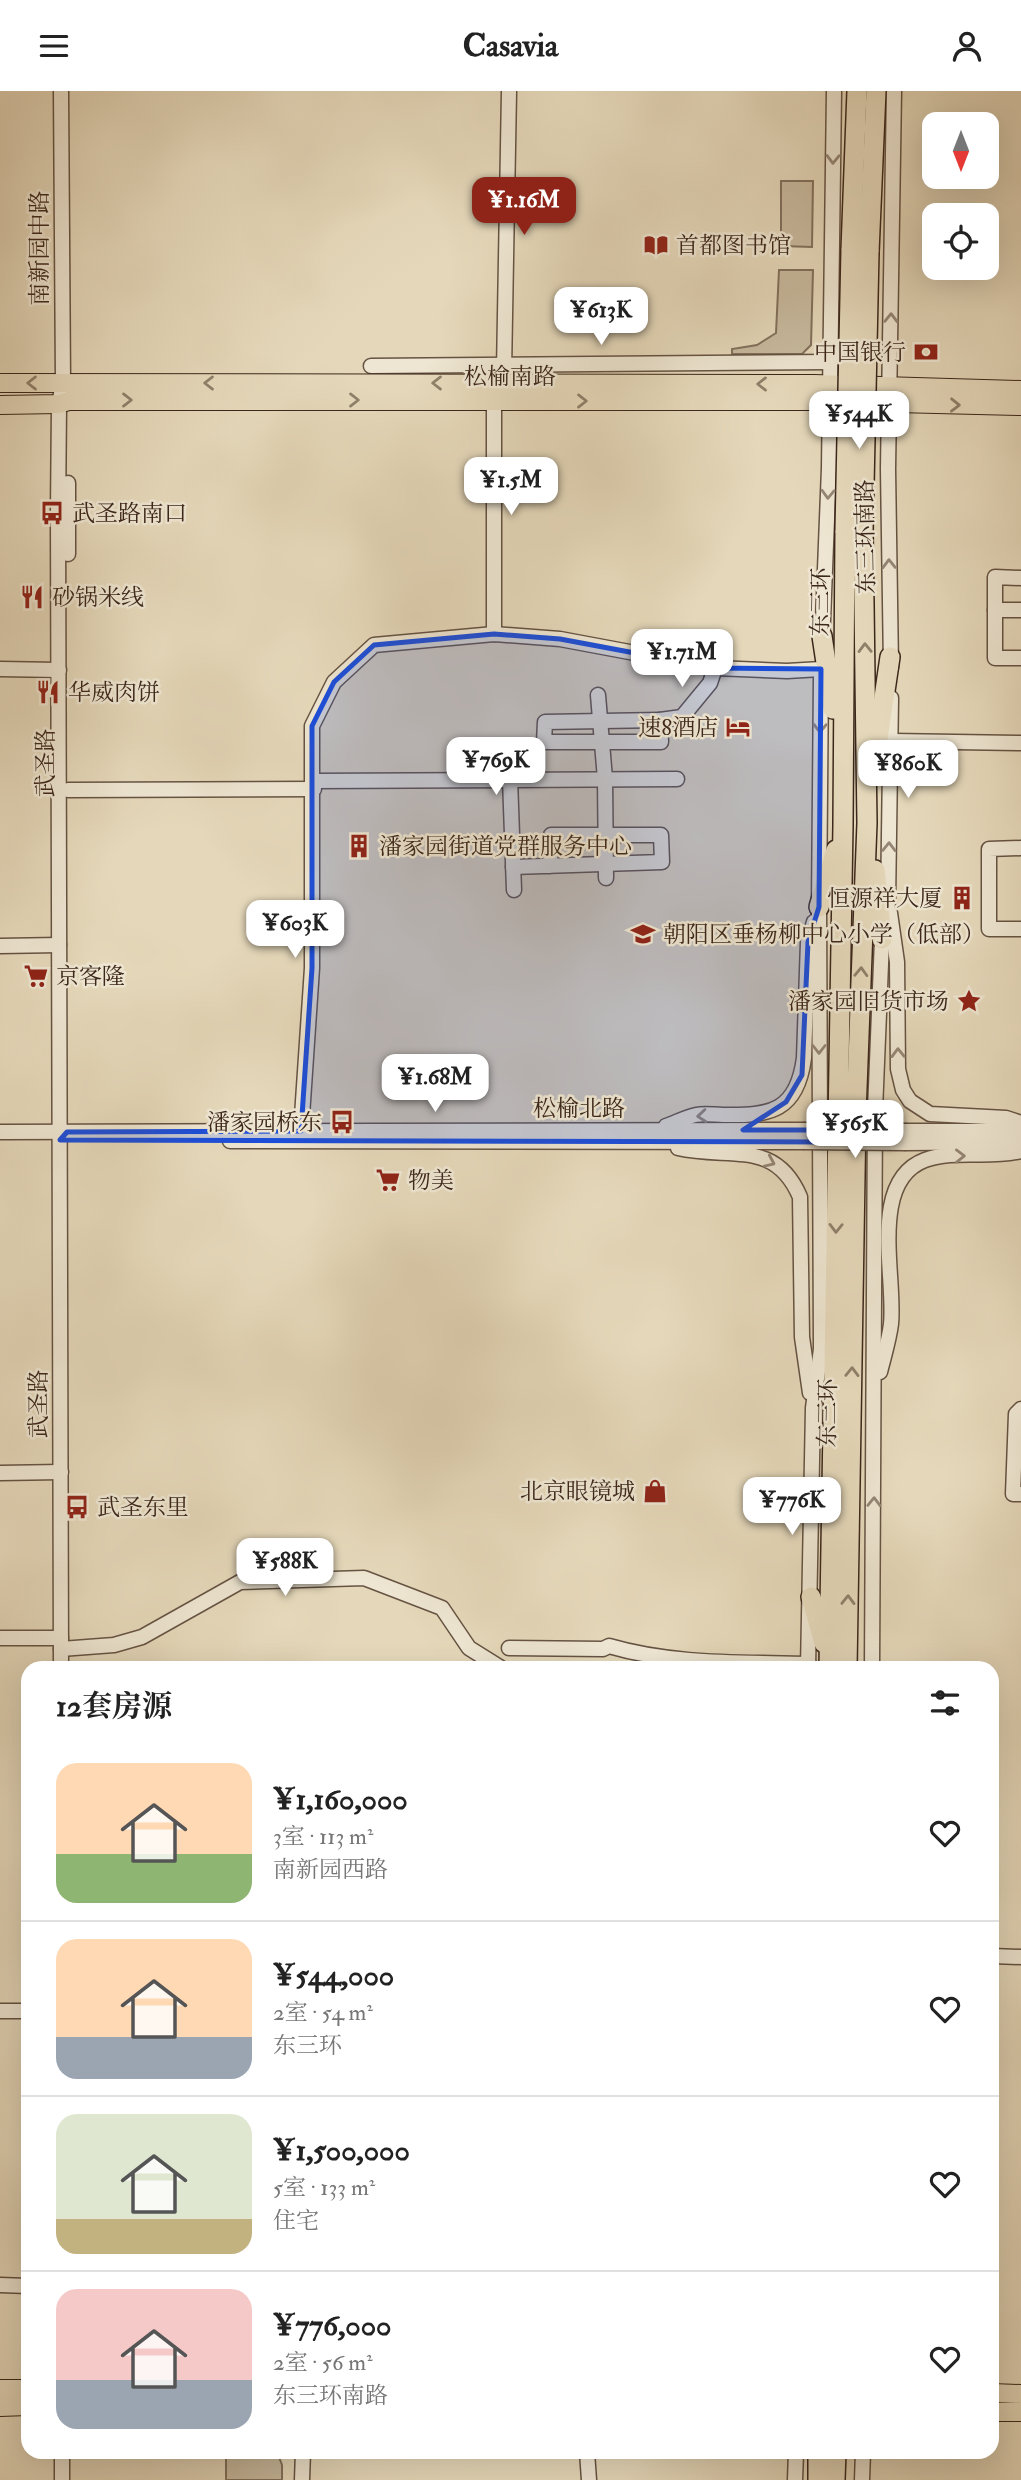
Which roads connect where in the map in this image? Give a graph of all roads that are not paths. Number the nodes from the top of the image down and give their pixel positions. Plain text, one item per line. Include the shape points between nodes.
1 (61, 91) edge
2 (509, 91) edge
3 (834, 91) edge
4 (857, 91) edge
5 (876, 91) edge
6 (894, 91) edge
7 (860, 251) junction
8 (831, 362) junction
9 (504, 365) junction
10 (370, 366) dead end
11 (0, 383) edge
12 (504, 383) junction
13 (1021, 390) edge
14 (831, 393) junction
15 (890, 395) junction
16 (64, 396) junction
17 (494, 400) junction
18 (0, 405) edge
19 (1021, 406) edge
20 (829, 468) junction
21 (888, 469) junction
22 (854, 531) junction
23 (1021, 577) edge
24 (995, 610) junction
25 (1021, 610) edge
26 (494, 634) junction
27 (822, 635) junction
28 (890, 657) junction
29 (1021, 658) edge
30 (715, 668) junction
31 (0, 669) edge
32 (59, 670) junction
33 (821, 670) junction
34 (598, 695) dead end
35 (660, 720) junction
36 (600, 721) junction
37 (891, 741) junction
38 (602, 742) junction
39 (1021, 743) edge
40 (842, 765) junction
41 (510, 779) junction
42 (605, 779) junction
43 (677, 779) dead end
44 (314, 785) junction
45 (68, 790) junction
46 (867, 790) junction
47 (867, 823) junction
48 (843, 825) junction
49 (605, 836) junction
50 (1021, 848) edge
51 (550, 866) junction
52 (513, 867) junction
53 (606, 871) junction
54 (514, 890) dead end
55 (888, 903) junction
56 (819, 907) junction
57 (1021, 929) edge
58 (882, 939) junction
59 (0, 946) edge
60 (59, 946) junction
61 (847, 1114) junction
62 (1021, 1123) edge
63 (301, 1131) junction
64 (1021, 1131) edge
65 (0, 1132) edge
66 (62, 1135) junction
67 (656, 1136) junction
68 (907, 1137) junction
69 (0, 1140) edge
70 (1021, 1142) edge
71 (1021, 1151) edge
72 (874, 1397) junction
73 (813, 1408) junction
74 (1021, 1409) edge
75 (61, 1472) junction
76 (0, 1473) edge
77 (1021, 1494) edge
78 (811, 1597) junction
79 (0, 1638) edge
80 (61, 1644) junction
81 (509, 1648) dead end
82 (61, 1661) edge
83 (490, 1661) edge
84 (640, 1661) edge
85 (699, 1661) edge
86 (808, 1661) edge
87 (833, 1661) edge
88 (835, 1661) edge
89 (872, 1661) edge
90 (999, 1956) edge
91 (1021, 1957) edge
92 (0, 2011) edge
93 (21, 2011) edge
94 (0, 2285) edge
95 (21, 2286) edge
96 (0, 2389) edge
97 (21, 2389) edge
98 (999, 2393) edge
99 (1021, 2394) edge
100 (21, 2406) edge
101 (0, 2407) edge
102 (999, 2412) edge
103 (1021, 2413) edge
104 (62, 2459) edge
105 (303, 2459) edge
106 (588, 2459) edge
107 (796, 2459) edge
108 (818, 2459) edge
109 (836, 2459) edge
110 (863, 2459) edge
111 (62, 2480) edge
112 (302, 2480) edge
113 (589, 2480) edge
114 (795, 2480) edge
115 (818, 2480) edge
116 (835, 2480) edge
117 (862, 2480) edge

1 - 16 street, 南新园中路
2 - 9 street
3 -> 8 street, 东三环南路
4 - 7 highway, 东三环
5 - 7 highway, 东三环
15 -> 6 street, 东三环南路
7 - 22 highway, 东三环, bridge
8 - 9 street
8 - 14 street, 东三环南路
9 - 10 street
9 - 12 street
16 -> 11 main road, 松榆南路
14 -> 12 main road, 松榆南路
12 -> 16 main road, 松榆南路
13 - 15 main road
14 - 15 main road
17 -> 14 main road, 松榆南路
14 - 20 street, 东三环南路
15 -> 19 main road
15 - 21 street, 东三环南路
16 -> 17 main road, 松榆南路
16 - 18 main road, 松榆南路
16 - 32 street, 武圣路
16 - 45 street, 武圣路
17 - 26 street
20 - 21 street
20 -> 27 street, 东三环南路
28 -> 21 street, 东三环南路
22 - 40 highway, 东三环
46 -> 22 highway, 东三环
23 - 24 street via 995,577
24 - 25 street
24 - 29 street via 995,658
26 - 30 street via 560,639
26 - 44 street via 374,646 334,682 312,726
27 - 33 street, 东三环南路
27 - 40 highway
28 - 37 street, 东三环南路
28 - 46 highway via 876,762
30 - 33 street
30 - 35 street via 710,683 682,717
31 - 32 street
32 - 60 street, 武圣路
33 -> 56 street, 东三环南路
34 - 36 street
35 - 36 street
35 - 38 street via 661,742
36 - 38 street
36 - 38 street via 545,722 544,742
37 - 39 street
55 -> 37 street, 东三环南路
38 - 42 street
40 - 48 highway, 东三环
41 - 42 street
41 - 44 street
41 - 52 street
42 - 43 street
42 - 49 street
44 - 45 street
44 - 63 street via 312,968
45 - 66 street, 武圣路
46 - 47 highway, 东三环
47 - 58 highway via 874,840
61 -> 47 highway, 东三环
48 - 56 highway
48 - 61 highway, 东三环
49 - 51 street via 551,835
49 - 53 street
49 - 53 street via 661,835 662,862
50 - 57 street via 989,849 989,929
51 - 52 street
51 - 53 street
52 - 54 street
55 - 58 street, 东三环南路
62 -> 55 street via 930,1114 903,1090 898,1069 897,962
56 -> 67 street via 808,942 804,1058 796,1091 772,1111 697,1115
56 -> 73 street, 东三环南路 via 821,1349
58 - 72 street, 东三环南路 via 875,1111
59 - 60 street
60 - 66 street, 武圣路
61 - 88 highway, 东三环
63 - 66 street, 松榆北路
63 - 67 street, 松榆北路
64 - 68 street
65 - 66 street, 松榆北路
66 - 67 street, 松榆北路
66 - 69 street, 松榆北路
66 - 75 street, 武圣路
67 - 68 street, 松榆北路, bridge
67 -> 73 street via 699,1153 751,1154 777,1163 793,1180 800,1197 802,1337
68 - 70 street
72 -> 71 street via 891,1323 890,1207 897,1184 924,1160
89 -> 72 street
73 - 78 street
74 - 77 street via 1016,1414 1013,1494
75 - 76 street
75 - 80 street, 武圣路
78 - 86 street
78 - 87 highway
79 - 80 street
80 - 82 street, 武圣路
80 - 83 street via 114,1645 142,1637 240,1582 364,1579 442,1608 469,1648
81 - 84 street via 610,1646
84 - 85 street
90 - 91 street
92 - 93 street
94 - 95 street
96 - 97 main road
98 - 99 main road
100 - 101 main road
102 - 103 main road
104 - 111 street
105 - 112 street
106 - 113 street
107 - 114 street
108 - 115 highway
109 - 116 highway
110 - 117 street

